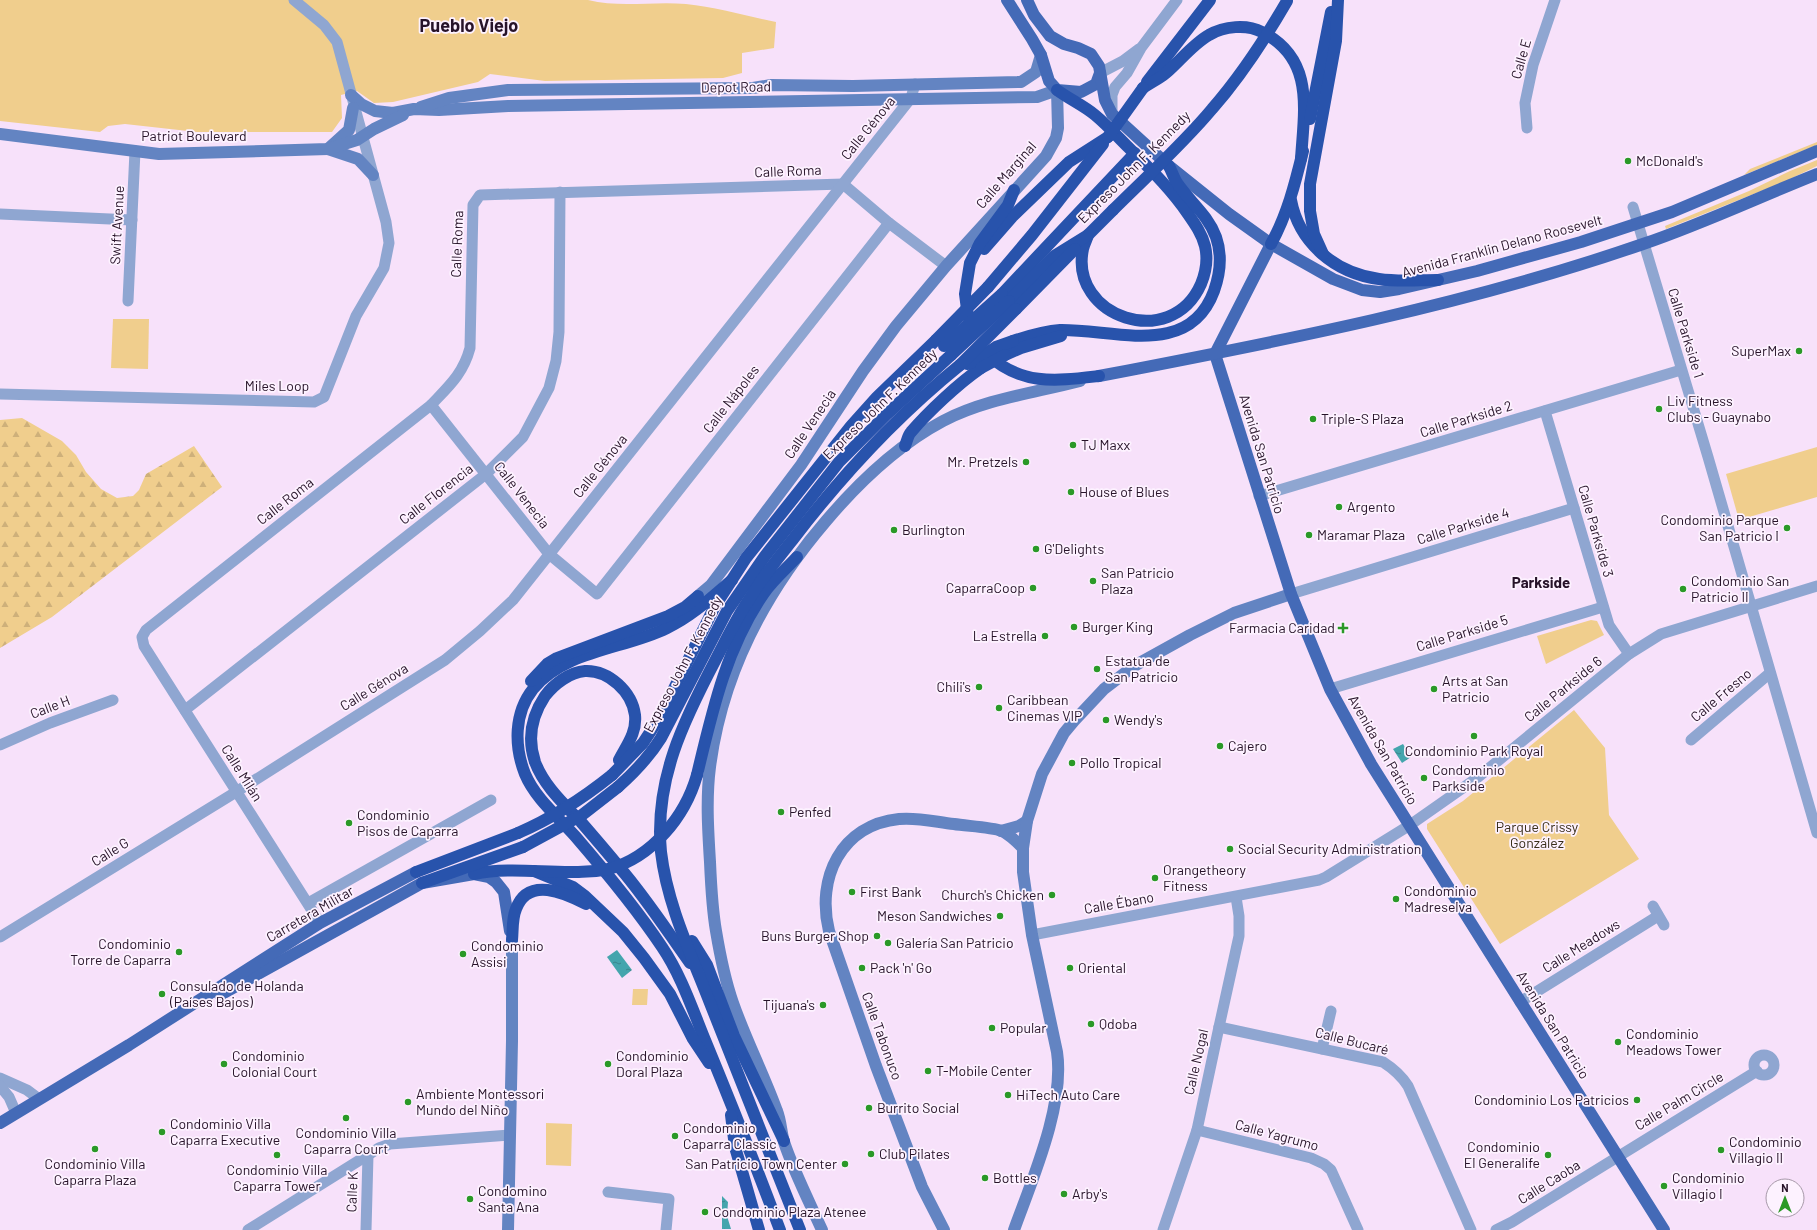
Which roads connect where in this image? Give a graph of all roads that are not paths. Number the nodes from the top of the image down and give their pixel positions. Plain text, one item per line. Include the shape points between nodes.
1 (294, 0) edge
2 (1007, 0) edge
3 (1027, 0) edge
4 (1177, 0) edge
5 (1210, 0) edge
6 (1334, 0) edge
7 (1338, 0) edge
8 (1556, 0) edge
9 (1288, 1) edge
10 (1141, 48) junction
11 (1041, 55) junction
12 (1100, 73) junction
13 (915, 84) junction
14 (1143, 88) junction
15 (1057, 90) junction
16 (351, 94) junction
17 (911, 98) junction
18 (354, 108) junction
19 (414, 109) junction
20 (1112, 114) junction
21 (1527, 128) dead end
22 (0, 134) edge
23 (363, 137) junction
24 (1108, 137) junction
25 (328, 149) junction
26 (1817, 151) edge
27 (135, 152) junction
28 (1135, 153) junction
29 (1301, 159) junction
30 (1170, 166) junction
31 (373, 174) junction
32 (1817, 174) edge
33 (843, 184) junction
34 (1014, 190) junction
35 (560, 192) junction
36 (1291, 199) junction
37 (1632, 207) dead end
38 (0, 214) edge
39 (132, 220) junction
40 (889, 222) junction
41 (1638, 224) junction
42 (1088, 235) junction
43 (1271, 244) junction
44 (1644, 244) junction
45 (1323, 254) junction
46 (946, 266) junction
47 (1438, 280) junction
48 (965, 284) junction
49 (128, 301) dead end
50 (1009, 301) junction
51 (1098, 332) junction
52 (944, 347) junction
53 (1215, 354) junction
54 (960, 366) junction
55 (1681, 370) junction
56 (1099, 376) junction
57 (0, 394) edge
58 (431, 405) junction
59 (1545, 411) junction
60 (905, 446) junction
61 (486, 474) junction
62 (1259, 496) junction
63 (1574, 508) junction
64 (549, 554) junction
65 (797, 557) junction
66 (732, 580) junction
67 (1817, 586) edge
68 (598, 594) joint
69 (1292, 594) junction
70 (698, 596) joint
71 (1751, 606) junction
72 (1603, 607) junction
73 (142, 637) joint
74 (1629, 654) junction
75 (1770, 673) junction
76 (1330, 689) junction
77 (113, 700) dead end
78 (524, 703) junction
79 (184, 710) junction
80 (1691, 740) dead end
81 (0, 745) edge
82 (612, 776) junction
83 (236, 792) junction
84 (491, 800) dead end
85 (1027, 821) junction
86 (1410, 825) junction
87 (1001, 831) junction
88 (518, 833) joint
89 (1817, 833) edge
90 (524, 847) joint
91 (1023, 848) junction
92 (534, 871) junction
93 (416, 872) joint
94 (474, 874) junction
95 (422, 883) junction
96 (1236, 897) junction
97 (308, 903) junction
98 (604, 913) junction
99 (1658, 916) dead end
100 (678, 920) junction
101 (320, 923) junction
102 (1032, 935) junction
103 (0, 937) edge
104 (512, 940) junction
105 (701, 979) junction
106 (1520, 1002) junction
107 (1331, 1011) dead end
108 (1219, 1027) junction
109 (129, 1044) junction
110 (1322, 1049) junction
111 (1757, 1071) dead end
112 (0, 1078) edge
113 (723, 1084) junction
114 (0, 1086) edge
115 (729, 1098) junction
116 (39, 1099) junction
117 (16, 1113) junction
118 (0, 1123) edge
119 (1196, 1130) junction
120 (510, 1135) junction
121 (784, 1141) junction
122 (368, 1156) junction
123 (1617, 1157) junction
124 (608, 1192) dead end
125 (248, 1230) edge
126 (366, 1230) edge
127 (508, 1230) edge
128 (666, 1230) edge
129 (759, 1230) edge
130 (780, 1230) edge
131 (800, 1230) edge
132 (822, 1230) edge
133 (944, 1230) edge
134 (1014, 1230) edge
135 (1163, 1230) edge
136 (1358, 1230) edge
137 (1471, 1230) edge
138 (1496, 1230) edge
139 (1664, 1230) edge

1 - 16 street, Miles Loop via 324,25 337,42
2 - 11 main road
3 - 12 main road, Avenida Franklin Delano Roosevelt via 1034,15 1050,36 1091,54 1099,66
4 - 10 street
5 - 14 highway, Expreso John F. Kennedy
6 - 29 highway
7 - 45 highway via 1336,40 1310,184 1310,211 1314,234
8 - 21 street, Calle E via 1533,64 1525,103
9 - 42 highway, Expreso John F. Kennedy, bridge via 1243,72 1212,109
10 - 12 street
10 - 20 street via 1127,73 1115,87 1112,95
11 - 13 street, Depot Road via 1036,72 1021,82
11 - 15 main road via 1049,81
12 - 15 main road via 1096,84 1081,92
12 - 20 main road, Avenida Franklin Delano Roosevelt via 1105,100
13 - 17 street, Calle Génova
13 - 19 street, Depot Road via 508,90 449,98
14 - 24 highway, Expreso John F. Kennedy, bridge
14 - 29 highway via 1165,74 1209,34 1233,27 1256,29 1283,46 1297,67 1305,98
15 - 17 street, Depot Road via 1037,97
15 - 28 highway via 1096,115
15 - 34 street, Calle Marginal via 1056,138 1046,156
16 - 18 street, Miles Loop
16 - 19 street via 361,104 375,111 393,113
17 - 19 street, Depot Road
17 - 33 street, Calle Génova
18 - 23 street, Miles Loop
18 - 25 street via 349,130
19 - 23 street, Depot Road
20 - 30 main road, Avenida Franklin Delano Roosevelt
22 - 27 street, Patriot Boulevard
23 - 25 street, Patriot Boulevard
23 - 31 street, Miles Loop
24 - 48 highway via 1069,162 1012,217 980,255
24 - 52 highway, Expreso John F. Kennedy, bridge via 988,287
25 - 27 street, Patriot Boulevard via 159,154
25 - 31 street via 358,159
26 - 41 main road, Avenida Franklin Delano Roosevelt
27 - 39 street, Swift Avenue
28 - 42 highway via 1166,184 1200,232 1207,262 1198,291 1176,313 1162,319 1131,320 1116,314 1103,306 1086,280 1082,265 1083,249
28 - 50 highway
29 - 36 highway
30 - 43 main road, Avenida Franklin Delano Roosevelt
30 - 51 highway via 1177,183 1202,211 1217,239 1219,271 1206,308 1179,330 1165,334 1154,336
31 - 57 street, Miles Loop via 389,243 384,268 356,316 324,397 314,402
32 - 44 main road
33 - 35 street, Calle Roma
33 - 40 street
33 - 64 street, Calle Génova
34 - 46 street, Calle Marginal
34 - 48 highway via 1008,205 974,253
35 - 58 street, Calle Roma via 480,195 472,206 470,348 466,363 456,379
35 - 61 street, Calle Florencia via 559,332 556,361 549,388 523,437
36 - 43 highway
36 - 45 highway via 1299,226
37 - 41 street, Calle Parkside 1
38 - 39 street
39 - 49 street, Swift Avenue
40 - 46 street
40 - 68 street, Calle Nápoles
41 - 44 street, Calle Parkside 1
41 - 47 main road, Avenida Franklin Delano Roosevelt via 1534,256
42 - 50 highway, Expreso John F. Kennedy
43 - 47 main road, Avenida Franklin Delano Roosevelt via 1326,276 1362,290 1380,292
43 - 53 main road
44 - 53 main road via 1461,298
44 - 55 street, Calle Parkside 1
45 - 47 highway via 1355,273 1379,279
46 - 70 street, Calle Venecia via 896,326 801,465 711,585
48 - 56 highway via 965,304 973,332 982,350 995,362 1027,378 1066,380
50 - 52 highway, Expreso John F. Kennedy, bridge
50 - 54 highway, bridge
51 - 54 highway, bridge via 1049,331 996,347 973,362
51 - 60 highway, bridge via 1057,337 1021,348 981,368 910,433
52 - 66 highway, Expreso John F. Kennedy via 919,356 877,397 784,508
52 - 90 highway, Expreso John F. Kennedy, bridge via 887,414 839,462 736,596 661,738 641,765 582,815
53 - 56 main road
53 - 62 main road, Avenida San Patricio
54 - 100 highway via 877,441 821,503 751,595 694,701 670,760 660,815 665,877
55 - 59 street, Calle Parkside 2
55 - 71 street, Calle Parkside 1
56 - 60 street via 989,403 944,420
58 - 61 street, Calle Venecia
58 - 73 street, Calle Roma via 146,630
59 - 62 street, Calle Parkside 2
59 - 63 street, Calle Parkside 3
60 - 65 street via 844,500
61 - 64 street, Calle Venecia
61 - 79 street, Calle Florencia
62 - 69 main road, Avenida San Patricio
63 - 69 street, Calle Parkside 4
63 - 72 street, Calle Parkside 3
64 - 68 street, Calle Venecia
64 - 83 street, Calle Génova via 512,600 445,660
65 - 92 highway, bridge via 764,593 733,649 716,696 689,800 664,835 638,855 622,864 600,871
65 - 121 street via 770,596 733,670 713,748 707,827 716,928 724,971 737,1013 779,1114
66 - 78 highway via 699,609 666,629 631,643 579,658 555,670 534,688
66 - 82 highway, Expreso John F. Kennedy via 715,606 660,717 643,743
67 - 71 street
69 - 76 main road, Avenida San Patricio
69 - 85 street via 1234,613 1134,666 1104,688 1064,733 1042,774
70 - 78 highway via 668,616 567,653 547,664 528,685
71 - 74 street, Calle Parkside 6 via 1661,634
71 - 75 street, Calle Parkside 1
72 - 74 street, Calle Parkside 3 via 1609,625
72 - 76 street, Calle Parkside 5
73 - 79 street, Calle Milán via 144,646
74 - 86 street, Calle Parkside 6 via 1477,778
75 - 80 street, Calle Fresno
75 - 89 street, Calle Parkside 1
76 - 86 main road, Avenida San Patricio via 1371,764
77 - 81 street, Calle H
78 - 113 highway via 518,727 518,748 529,783 622,890 664,949 678,974
79 - 83 street, Calle Milán
82 - 88 highway, Expreso John F. Kennedy, bridge via 583,798 540,824
82 - 105 highway via 633,733 635,716 631,702 620,686 605,675 585,671 576,673 557,684 547,694 534,715 531,729 533,754 539,770 543,779 647,901
83 - 97 street, Calle Milán
83 - 103 street, Calle G
84 - 97 street
85 - 87 street, Calle Tabonuco
85 - 91 street
86 - 96 street, Calle Ébano via 1319,880
86 - 106 main road, Avenida San Patricio
87 - 91 street, Calle Tabonuco
87 - 133 street, Calle Tabonuco via 918,819 901,818 880,822 853,839 833,863 825,894 825,914 829,931 874,1059 922,1187
88 - 93 highway, Carretera Militar
90 - 95 highway, Carretera Militar
91 - 102 street via 1024,886
92 - 94 highway via 492,870
92 - 98 highway via 573,887
93 - 101 main road, Carretera Militar
94 - 95 main road
94 - 104 main road via 489,877 504,892
95 - 109 main road, Carretera Militar
96 - 102 street, Calle Ébano
96 - 108 street, Calle Nogal via 1239,936
97 - 101 street, Calle Milán
98 - 104 highway via 564,893 544,889 533,891 525,896 515,910
98 - 113 highway via 644,958 670,994 693,1038
99 - 106 street, Calle Meadows
100 - 105 highway
100 - 121 highway via 707,965 734,1036
101 - 109 main road, Carretera Militar
102 - 134 street via 1059,1063 1058,1081 1052,1116
104 - 120 street
105 - 131 highway
106 - 123 main road, Avenida San Patricio
107 - 110 street
108 - 110 street, Calle Bucaré
108 - 119 street, Calle Nogal
109 - 116 main road, Carretera Militar
110 - 137 street, Calle Bucaré via 1383,1062 1402,1077
111 - 123 street, Calle Palm Circle
112 - 116 street via 27,1090
113 - 115 highway
114 - 117 street via 9,1097
115 - 129 highway via 734,1146
115 - 130 highway
116 - 117 main road, Carretera Militar
117 - 118 main road, Carretera Militar
119 - 135 street, Calle Nogal
119 - 136 street, Calle Yagrumo via 1311,1158 1324,1164 1331,1170
120 - 122 street via 390,1144
120 - 127 street
121 - 132 street
122 - 125 street
122 - 126 street, Calle K
123 - 138 street, Calle Caoba
123 - 139 main road, Avenida San Patricio
124 - 128 street via 669,1199

